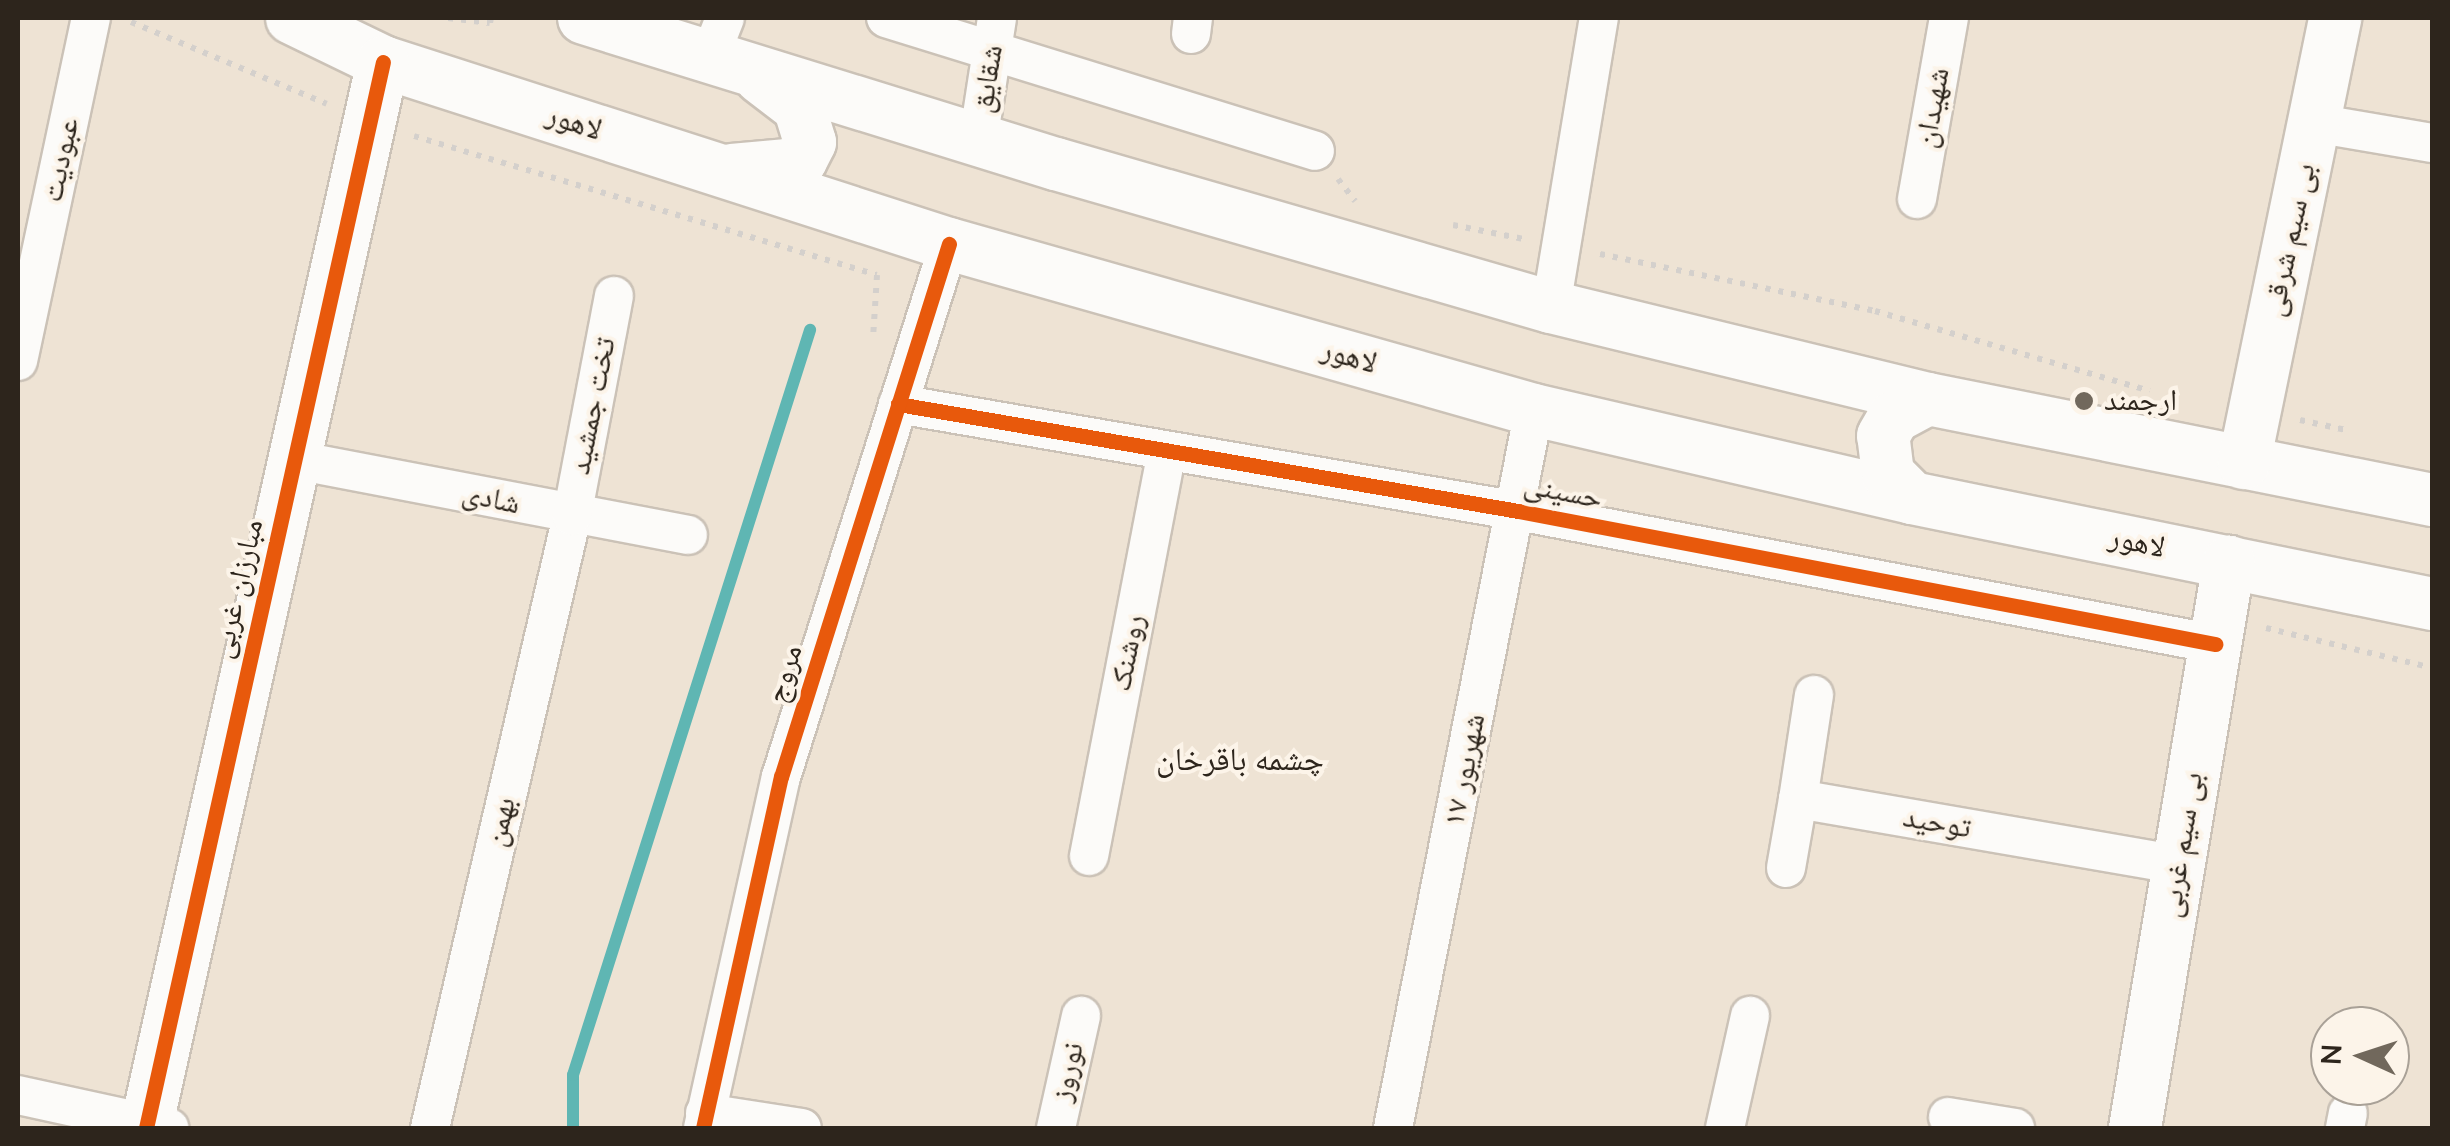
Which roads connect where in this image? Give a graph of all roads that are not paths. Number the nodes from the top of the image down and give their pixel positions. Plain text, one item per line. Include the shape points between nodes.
1 (91, 18) edge
2 (292, 18) edge
3 (584, 18) edge
4 (886, 18) edge
5 (1598, 18) edge
6 (1949, 18) edge
7 (2334, 18) edge
8 (996, 34) edge
9 (727, 48) edge
10 (384, 62) junction
11 (2314, 123) junction
12 (978, 141) junction
13 (2432, 143) edge
14 (1315, 150) road end
15 (716, 170) junction
16 (1917, 199) dead end
17 (949, 244) junction
18 (614, 296) dead end
19 (1551, 307) junction
20 (18, 361) edge
21 (1928, 398) junction
22 (898, 404) junction
23 (1534, 410) junction
24 (1167, 450) junction
25 (295, 460) junction
26 (2244, 462) junction
27 (1912, 498) junction
28 (2432, 500) edge
29 (1518, 512) junction
30 (572, 516) junction
31 (688, 535) dead end
32 (2229, 562) junction
33 (2431, 603) edge
34 (2217, 630) junction
35 (1814, 696) dead end
36 (1798, 798) junction
37 (1088, 856) dead end
38 (2178, 865) junction
39 (1786, 868) dead end
40 (1081, 1016) dead end
41 (1750, 1016) dead end
42 (18, 1095) edge
43 (1948, 1116) dead end
44 (704, 1121) edge
45 (154, 1127) edge
46 (430, 1128) edge
47 (802, 1128) edge
48 (1056, 1128) edge
49 (1392, 1128) edge
50 (1725, 1128) edge
51 (2015, 1128) edge
52 (2135, 1128) edge

1 - 20 street, عبودیت
2 - 10 main road, لاهور
3 - 9 main road
4 - 8 street
5 - 19 street
6 - 16 street, شهیدان
7 - 11 main road, بی سیم شرقی
8 - 12 street, شقایق
8 - 14 street
9 - 12 main road
9 - 15 main road via 799,106 810,142 801,160 788,165
10 - 15 main road, لاهور
10 - 25 main road, مبارزان غربی
11 - 13 street
11 - 26 main road, بی سیم شرقی
12 - 19 main road
15 - 17 main road, لاهور
17 - 22 street, مروج
17 - 23 main road, لاهور
18 - 30 street, تخت جمشید
19 - 21 main road
21 - 26 main road
21 - 27 main road via 1894,417 1883,436 1888,474
22 - 24 street, حسینی
22 - 44 street, مروج via 782,777
23 - 27 main road, لاهور
23 - 29 street, ۱۷ شهریور
24 - 29 street, حسینی
24 - 37 street, روشنک
25 - 30 street, شادی
25 - 45 main road, مبارزان غربی
26 - 28 main road
27 - 32 main road, لاهور
29 - 34 street, حسینی
29 - 49 street, ۱۷ شهریور
30 - 31 street, شادی
30 - 46 street, بهمن
32 - 33 main road, لاهور
32 - 34 main road, بی سیم غربی
34 - 38 main road, بی سیم غربی
35 - 36 street
36 - 38 street, توحید
36 - 39 street
38 - 52 main road, بی سیم غربی
40 - 48 street, نوروز
41 - 50 street
42 - 45 street
43 - 51 street
44 - 47 street

